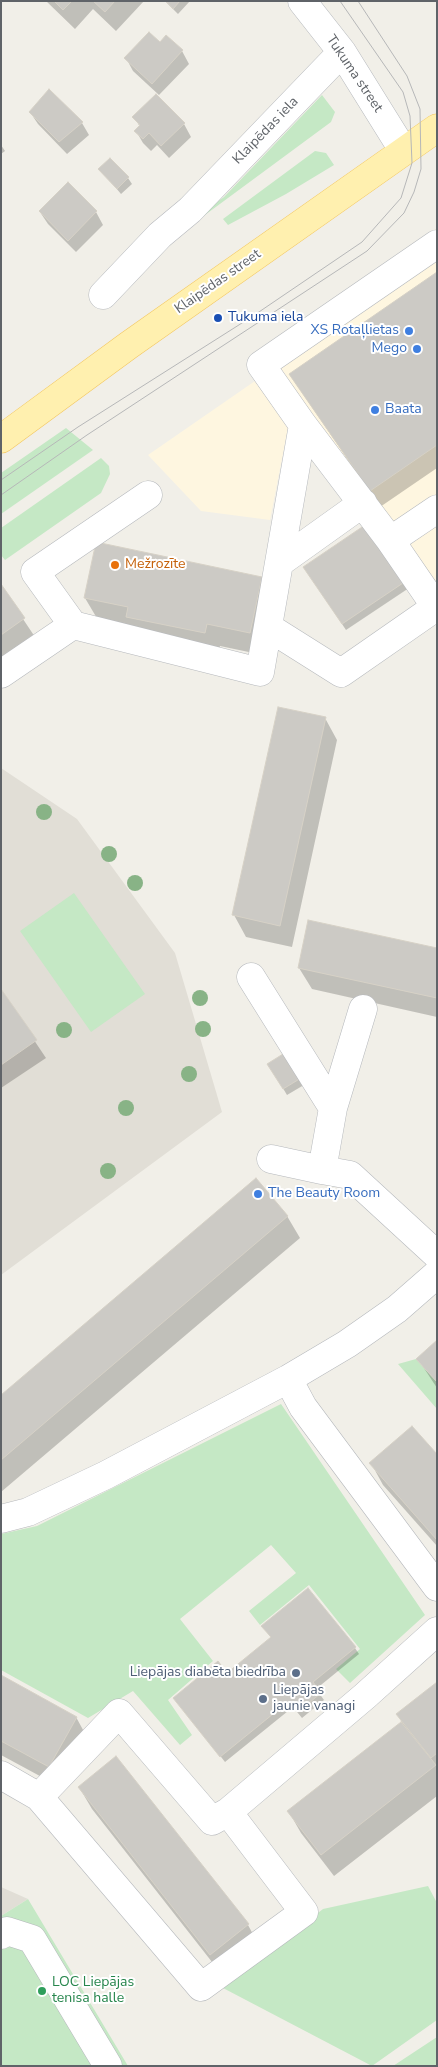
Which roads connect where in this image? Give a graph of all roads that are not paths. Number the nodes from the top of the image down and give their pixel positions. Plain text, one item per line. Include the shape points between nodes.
1 (302, 1) edge
2 (342, 52) junction
3 (437, 128) edge
4 (403, 150) junction
5 (437, 244) edge
6 (103, 296) dead end
7 (303, 425) junction
8 (1, 439) edge
9 (148, 495) dead end
10 (363, 503) junction
11 (437, 509) edge
12 (400, 534) dead end
13 (279, 563) junction
14 (73, 625) junction
15 (268, 627) junction
16 (1, 674) edge
17 (251, 977) dead end
18 (363, 1009) dead end
19 (333, 1108) junction
20 (270, 1159) dead end
21 (322, 1170) junction
22 (437, 1255) edge
23 (437, 1274) edge
24 (288, 1379) junction
25 (1, 1519) edge
26 (437, 1587) edge
27 (437, 1631) edge
28 (1, 1775) edge
29 (39, 1796) junction
30 (228, 1812) junction
31 (1, 1935) edge
32 (108, 2066) edge

1 - 2 street, Tukuma street
2 - 4 street, Tukuma street
2 - 6 street, Klaipēdas iela
3 - 4 main road, Klaipēdas street
4 - 8 main road, Klaipēdas street
5 - 7 street via 261,365
7 - 10 street
7 - 13 street
9 - 14 street via 36,572
10 - 13 street
10 - 15 street via 436,607 341,673
11 - 12 street
13 - 15 street
14 - 15 street via 260,672
14 - 16 street
17 - 19 street
18 - 19 street
19 - 21 street
20 - 21 street
21 - 22 street via 350,1175
23 - 24 street via 397,1309
24 - 25 street via 106,1475 28,1512
24 - 26 street via 302,1407
27 - 30 street
28 - 29 street
29 - 30 street via 119,1713 212,1821
29 - 30 street via 201,1988 304,1912
31 - 32 street via 6,1931 32,1939

